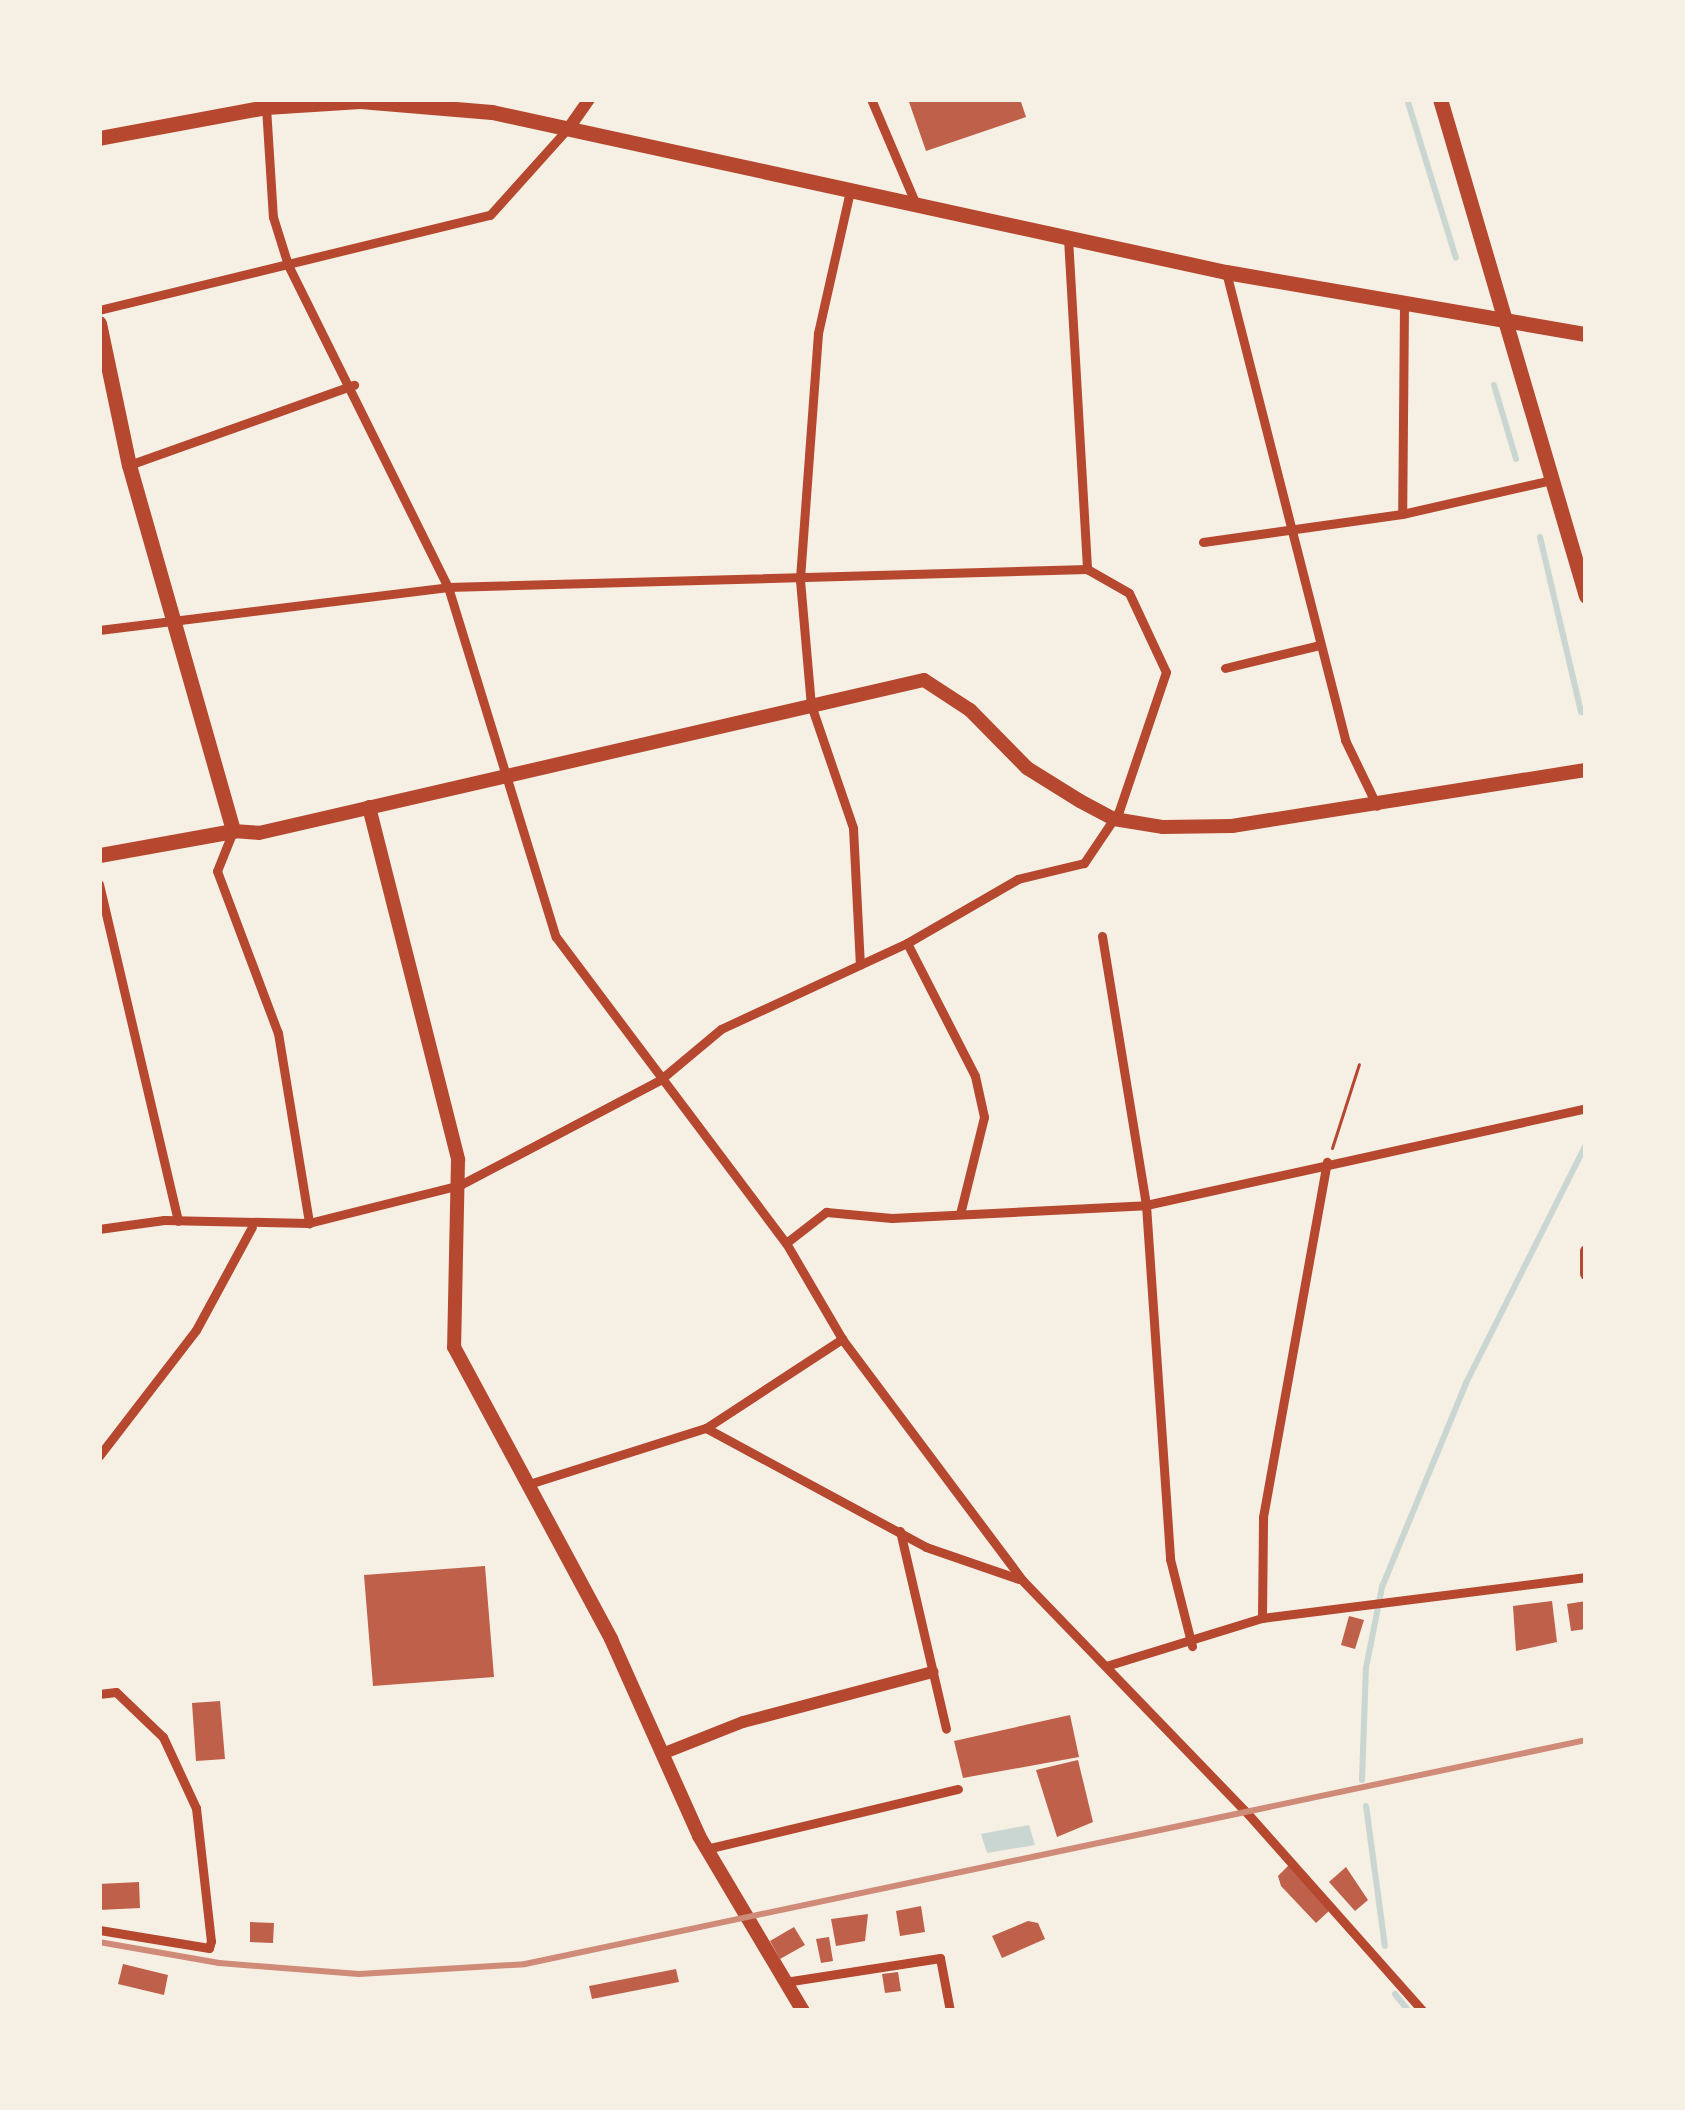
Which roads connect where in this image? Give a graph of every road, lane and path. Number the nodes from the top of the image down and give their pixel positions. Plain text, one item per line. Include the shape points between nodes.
1 (589, 99) edge
2 (871, 99) edge
3 (1440, 99) edge
4 (218, 107) edge
5 (266, 107) junction
6 (571, 125) junction
7 (99, 138) edge
8 (851, 188) junction
9 (915, 202) junction
10 (1068, 238) junction
11 (288, 265) junction
12 (1226, 272) junction
13 (1404, 305) junction
14 (99, 310) edge
15 (99, 323) edge
16 (1504, 324) junction
17 (1586, 334) edge
18 (354, 385) junction
19 (128, 465) junction
20 (1552, 480) junction
21 (1402, 514) junction
22 (1287, 530) junction
23 (1203, 542) dead end
24 (1087, 569) junction
25 (800, 580) junction
26 (448, 586) junction
27 (1586, 596) edge
28 (174, 617) junction
29 (99, 630) edge
30 (1318, 645) junction
31 (1225, 668) dead end
32 (811, 705) junction
33 (1586, 770) edge
34 (507, 778) junction
35 (1377, 806) junction
36 (369, 807) junction
37 (1114, 819) junction
38 (233, 831) junction
39 (99, 855) edge
40 (99, 884) edge
41 (1102, 936) dead end
42 (907, 944) junction
43 (860, 965) junction
44 (1359, 1064) dead end
45 (660, 1080) junction
46 (1586, 1108) edge
47 (1327, 1162) junction
48 (460, 1185) junction
49 (1146, 1205) junction
50 (960, 1214) junction
51 (178, 1221) junction
52 (309, 1222) junction
53 (252, 1227) junction
54 (99, 1229) edge
55 (786, 1243) junction
56 (1586, 1251) edge
57 (1586, 1274) edge
58 (842, 1339) junction
59 (706, 1428) junction
60 (99, 1456) edge
61 (529, 1484) junction
62 (900, 1531) junction
63 (1586, 1577) edge
64 (1023, 1581) junction
65 (1262, 1618) junction
66 (1192, 1646) junction
67 (1106, 1666) junction
68 (932, 1672) junction
69 (99, 1694) edge
70 (946, 1729) dead end
71 (662, 1754) junction
72 (958, 1789) dead end
73 (706, 1849) junction
74 (99, 1930) edge
75 (785, 1982) junction
76 (803, 2011) edge
77 (950, 2011) edge
78 (1423, 2011) edge

1 - 6 street
2 - 9 street
3 - 16 main road
4 - 5 main road
4 - 7 main road
5 - 6 main road via 360,101
5 - 11 street via 273,217
6 - 8 main road
6 - 11 street via 490,215
8 - 9 main road
8 - 25 street via 818,333
9 - 10 main road
10 - 12 main road
10 - 24 street
11 - 14 street
11 - 18 street
12 - 13 main road
12 - 22 street
13 - 16 main road
13 - 21 street
15 - 19 main road
16 - 17 main road
16 - 20 main road
18 - 19 street
18 - 26 street
19 - 28 main road
20 - 21 street
20 - 27 main road
21 - 22 street
22 - 23 street
22 - 30 street
24 - 25 street
24 - 37 street via 1129,593 1166,671
25 - 26 street
25 - 32 street
26 - 28 street
26 - 34 street
28 - 29 street
28 - 38 main road
30 - 31 street
30 - 35 street via 1346,740
32 - 34 main road
32 - 37 main road via 925,680 970,710 1027,768
32 - 43 street via 853,828
33 - 35 main road
34 - 36 main road
34 - 45 street via 556,937
35 - 37 main road via 1232,826
36 - 38 main road via 259,833
36 - 48 main road
37 - 42 street via 1084,863 1018,879
38 - 39 main road
38 - 52 street via 218,872 278,1034
40 - 51 street
41 - 49 street
42 - 43 street
42 - 50 street via 975,1076 984,1118
43 - 45 street via 721,1029
44 - 47 path
45 - 48 street
45 - 55 street
46 - 47 street
47 - 49 street
47 - 65 street via 1263,1516
48 - 52 street
48 - 61 main road via 454,1347
49 - 50 street
49 - 66 street via 1170,1559
50 - 55 street via 826,1212
51 - 53 street
51 - 54 street
52 - 53 street
53 - 60 street via 196,1330
55 - 58 street
56 - 57 street
58 - 59 street
58 - 64 street
59 - 61 street
59 - 62 street
61 - 71 main road
62 - 64 street
62 - 68 street
63 - 65 street
64 - 67 street
65 - 66 street
66 - 67 street
67 - 78 street
68 - 70 street
68 - 71 street via 743,1722
69 - 74 street via 116,1692 163,1737 196,1808 211,1941 209,1948
71 - 73 main road
72 - 73 street
73 - 75 main road
75 - 76 main road
75 - 77 street via 940,1958

